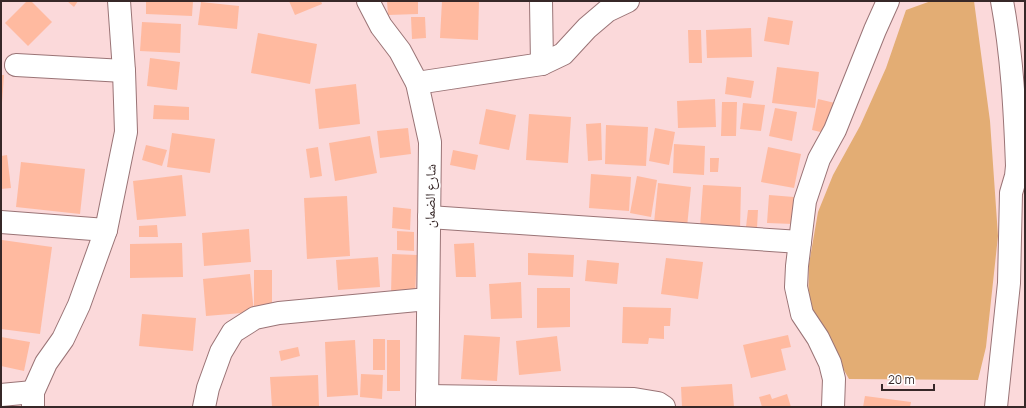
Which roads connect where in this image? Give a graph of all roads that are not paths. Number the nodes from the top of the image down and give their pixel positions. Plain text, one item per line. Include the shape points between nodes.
1 (119, 1) edge
2 (368, 1) edge
3 (541, 1) edge
4 (628, 1) edge
5 (888, 1) edge
6 (1002, 1) edge
7 (542, 64) junction
8 (16, 65) dead end
9 (124, 71) junction
10 (417, 83) junction
11 (1019, 163) edge
12 (430, 217) junction
13 (1025, 218) edge
14 (1, 222) edge
15 (106, 230) junction
16 (800, 242) junction
17 (428, 299) junction
18 (1, 395) edge
19 (33, 399) edge
20 (427, 402) edge
21 (204, 407) edge
22 (664, 407) edge
23 (833, 407) edge
24 (996, 407) edge

1 - 9 street
2 - 10 street, شارع الضمان via 381,26 400,50
3 - 7 street
4 - 7 street via 607,11 563,54
5 - 16 street via 835,130 820,159 805,201
6 - 11 street via 1006,19
7 - 10 street
8 - 9 street
9 - 15 street via 126,132
10 - 12 street, شارع الضمان via 430,142
11 - 13 street
11 - 24 street via 1011,193 1009,283
12 - 16 street
12 - 17 street, شارع الضمان
14 - 15 street
15 - 19 street via 79,305 63,339 46,363
16 - 23 street via 796,287 802,314 830,363 834,379
17 - 20 street, شارع الضمان
17 - 21 street via 279,313 255,318 233,332 221,352
18 - 19 street
20 - 22 street via 634,399 658,403

